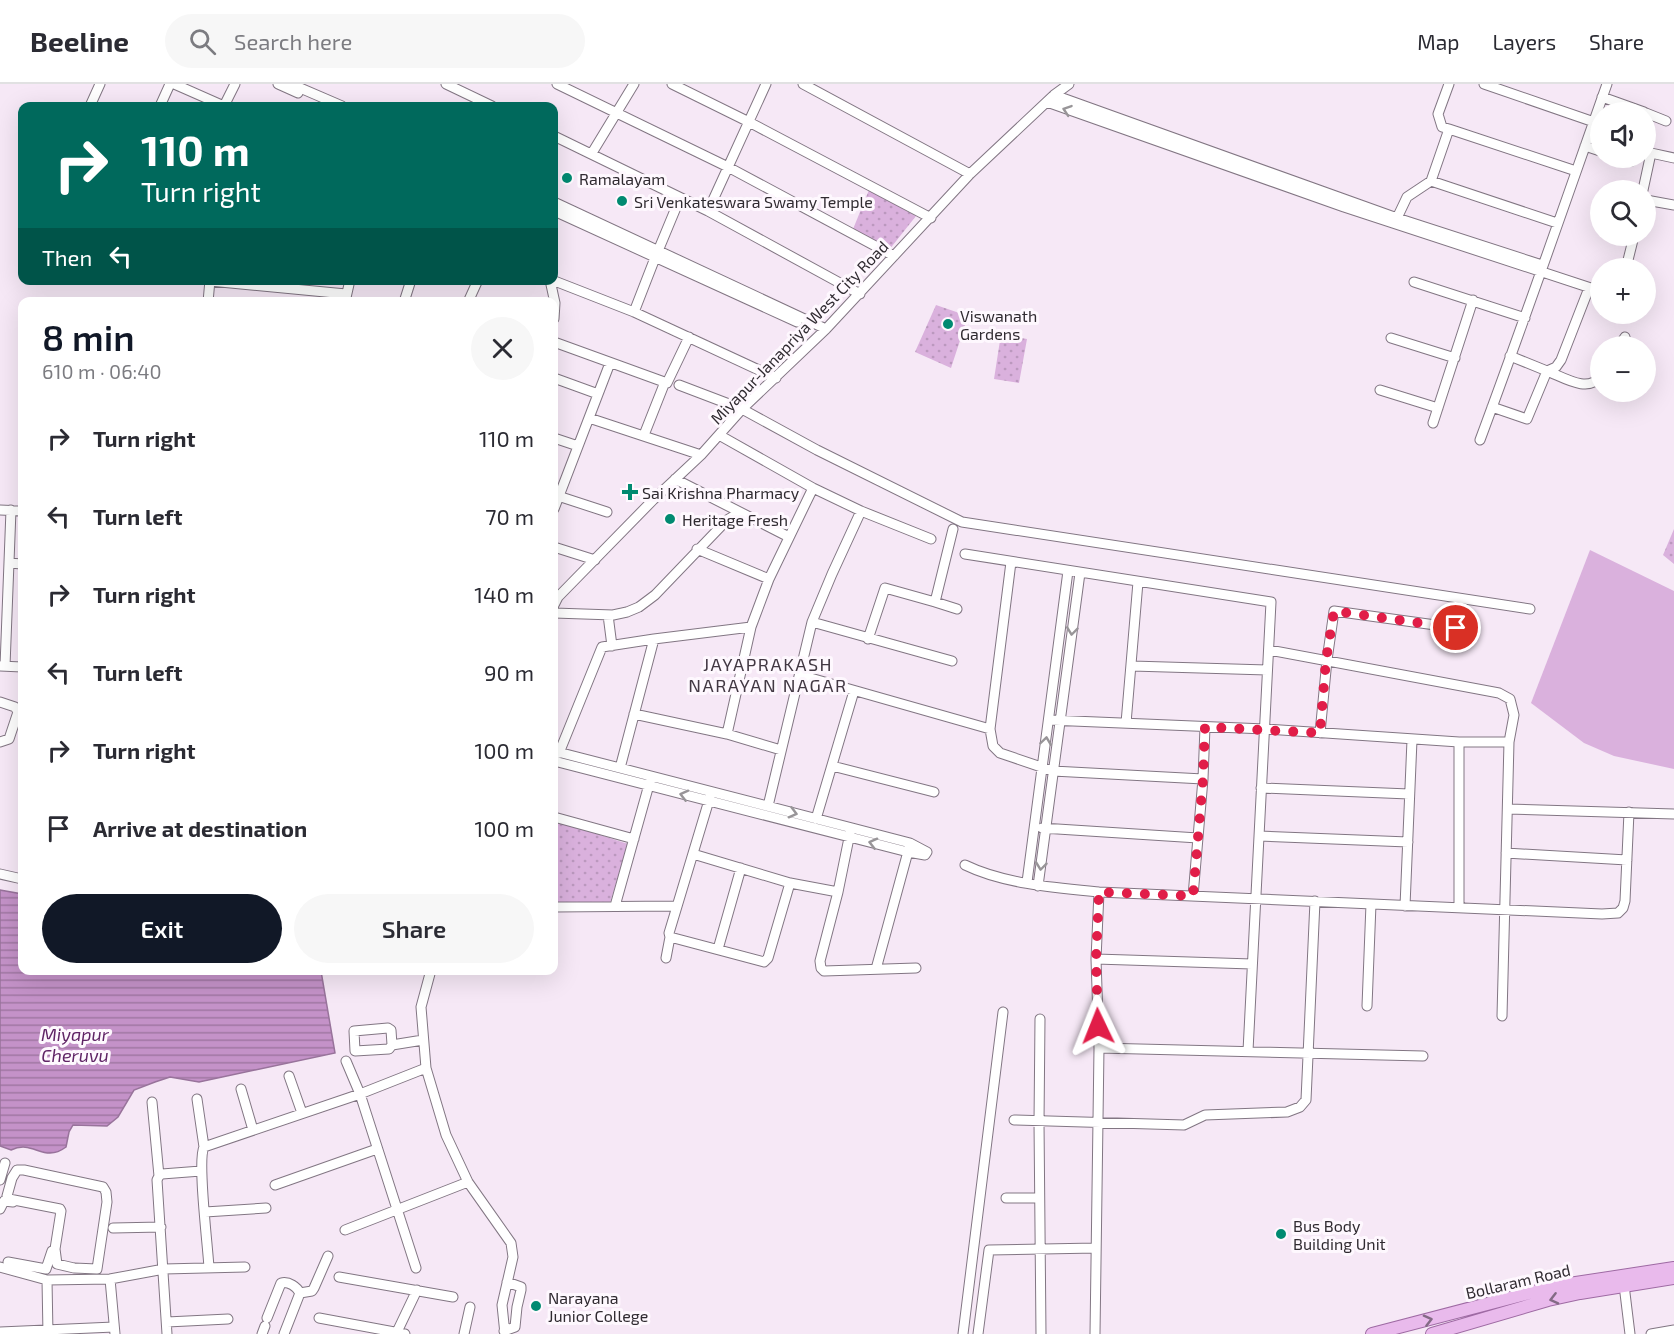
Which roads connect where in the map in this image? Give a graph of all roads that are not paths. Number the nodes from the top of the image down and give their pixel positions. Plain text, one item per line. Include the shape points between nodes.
1 (99, 84) edge
2 (172, 84) edge
3 (235, 84) edge
4 (278, 84) edge
5 (446, 84) edge
6 (557, 84) edge
7 (634, 84) edge
8 (672, 84) edge
9 (766, 84) edge
10 (802, 84) edge
11 (1069, 84) edge
12 (1449, 84) edge
13 (1484, 84) edge
14 (1607, 84) edge
15 (297, 87) edge
16 (1054, 95) junction
17 (1602, 98) junction
18 (92, 102) edge
19 (162, 102) edge
20 (215, 102) edge
21 (226, 102) edge
22 (321, 102) edge
23 (333, 102) edge
24 (484, 102) edge
25 (1047, 102) junction
26 (1601, 102) edge
27 (1613, 102) edge
28 (617, 112) junction
29 (1656, 117) edge
30 (1590, 121) edge
31 (1666, 121) dead end
32 (749, 122) junction
33 (1449, 129) junction
34 (1590, 133) edge
35 (558, 138) edge
36 (1585, 146) junction
37 (1590, 148) edge
38 (592, 153) junction
39 (1674, 158) edge
40 (728, 167) junction
41 (1576, 171) junction
42 (970, 174) junction
43 (1645, 180) edge
44 (1431, 181) junction
45 (680, 198) junction
46 (1656, 202) edge
47 (558, 204) edge
48 (1674, 205) edge
49 (708, 211) junction
50 (558, 213) edge
51 (931, 218) junction
52 (1397, 218) junction
53 (1557, 223) junction
54 (657, 254) junction
55 (894, 256) junction
56 (1541, 269) junction
57 (1414, 282) dead end
58 (558, 283) edge
59 (242, 285) edge
60 (1589, 288) joint
61 (860, 294) junction
62 (338, 297) edge
63 (1473, 300) junction
64 (634, 312) junction
65 (1525, 318) junction
66 (824, 331) junction
67 (689, 337) junction
68 (1391, 338) dead end
69 (558, 344) edge
70 (1510, 356) junction
71 (1455, 358) junction
72 (610, 363) junction
73 (1547, 370) junction
74 (776, 378) junction
75 (558, 379) edge
76 (665, 382) junction
77 (679, 385) dead end
78 (1590, 385) edge
79 (1380, 390) dead end
80 (598, 394) junction
81 (1492, 407) junction
82 (1438, 408) junction
83 (742, 410) junction
84 (589, 418) junction
85 (1433, 423) dead end
86 (644, 435) junction
87 (719, 435) junction
88 (558, 439) edge
89 (1480, 440) dead end
90 (578, 446) junction
91 (701, 454) junction
92 (675, 479) junction
93 (813, 488) junction
94 (558, 491) edge
95 (558, 496) edge
96 (0, 510) edge
97 (11, 510) junction
98 (18, 511) edge
99 (861, 511) junction
100 (607, 512) dead end
101 (739, 513) junction
102 (953, 529) dead end
103 (789, 537) junction
104 (931, 538) dead end
105 (558, 549) edge
106 (697, 549) junction
107 (965, 554) dead end
108 (595, 560) junction
109 (1011, 562) junction
110 (9, 563) junction
111 (18, 564) edge
112 (1068, 571) junction
113 (1080, 573) junction
114 (769, 579) junction
115 (1138, 582) junction
116 (558, 597) edge
117 (935, 602) junction
118 (957, 609) dead end
119 (1530, 609) dead end
120 (558, 613) edge
121 (608, 615) junction
122 (812, 622) junction
123 (752, 627) junction
124 (1456, 628) dead end
125 (654, 639) junction
126 (868, 639) junction
127 (612, 646) junction
128 (1269, 650) junction
129 (1326, 660) junction
130 (952, 661) dead end
131 (2, 666) edge
132 (1132, 666) junction
133 (18, 667) edge
134 (1267, 670) junction
135 (800, 675) junction
136 (855, 691) junction
137 (0, 702) edge
138 (633, 714) junction
139 (1049, 720) junction
140 (1060, 721) junction
141 (1126, 723) junction
142 (1205, 727) junction
143 (990, 729) junction
144 (1265, 729) junction
145 (1320, 733) junction
146 (727, 734) junction
147 (1412, 740) junction
148 (0, 742) edge
149 (1459, 742) junction
150 (1509, 742) junction
151 (558, 748) edge
152 (781, 750) junction
153 (558, 756) edge
154 (558, 756) edge
155 (832, 766) junction
156 (620, 768) junction
157 (1042, 768) junction
158 (1053, 771) junction
159 (1203, 779) junction
160 (650, 781) junction
161 (1262, 789) junction
162 (934, 792) dead end
163 (1409, 794) junction
164 (710, 796) junction
165 (768, 806) junction
166 (1508, 809) junction
167 (1629, 812) junction
168 (1674, 814) edge
169 (558, 818) edge
170 (816, 819) junction
171 (1034, 827) junction
172 (1046, 828) junction
173 (850, 833) junction
174 (1259, 837) junction
175 (1198, 838) junction
176 (634, 839) junction
177 (1408, 842) junction
178 (1506, 853) junction
179 (693, 854) junction
180 (1627, 859) junction
181 (965, 865) dead end
182 (741, 868) junction
183 (0, 874) edge
184 (18, 878) edge
185 (1027, 882) junction
186 (790, 883) junction
187 (1038, 886) junction
188 (838, 892) junction
189 (1099, 892) junction
190 (1193, 896) junction
191 (1256, 899) junction
192 (1315, 901) junction
193 (1371, 904) junction
194 (615, 906) junction
195 (676, 906) junction
196 (1406, 906) junction
197 (558, 907) edge
198 (1459, 907) junction
199 (1506, 909) junction
200 (670, 937) junction
201 (718, 949) junction
202 (666, 958) dead end
203 (1096, 959) junction
204 (1252, 964) junction
205 (916, 968) dead end
206 (876, 969) junction
207 (430, 975) edge
208 (1366, 1006) dead end
209 (1003, 1012) dead end
210 (1502, 1016) dead end
211 (1040, 1019) dead end
212 (423, 1040) junction
213 (392, 1045) dead end
214 (1099, 1048) junction
215 (1248, 1051) junction
216 (1310, 1053) junction
217 (1422, 1056) dead end
218 (346, 1061) dead end
219 (426, 1068) junction
220 (290, 1077) dead end
221 (241, 1089) dead end
222 (360, 1094) junction
223 (198, 1099) dead end
224 (152, 1102) dead end
225 (302, 1113) junction
226 (1014, 1120) dead end
227 (1039, 1122) junction
228 (1098, 1123) junction
229 (253, 1130) junction
230 (204, 1147) junction
231 (377, 1149) junction
232 (5, 1164) dead end
233 (201, 1171) junction
234 (159, 1176) junction
235 (0, 1180) edge
236 (468, 1182) junction
237 (275, 1185) dead end
238 (1006, 1198) dead end
239 (1039, 1198) junction
240 (266, 1208) dead end
241 (0, 1209) edge
242 (398, 1209) junction
243 (205, 1212) junction
244 (161, 1227) junction
245 (112, 1228) dead end
246 (345, 1230) dead end
247 (1096, 1248) junction
248 (1039, 1249) junction
249 (328, 1256) dead end
250 (0, 1261) edge
251 (15, 1263) junction
252 (0, 1267) edge
253 (245, 1267) dead end
254 (74, 1268) junction
255 (209, 1268) junction
256 (416, 1268) dead end
257 (1674, 1268) edge
258 (97, 1269) junction
259 (164, 1269) junction
260 (339, 1277) dead end
261 (1674, 1278) edge
262 (97, 1279) junction
263 (110, 1279) junction
264 (47, 1280) junction
265 (72, 1280) junction
266 (507, 1282) junction
267 (1624, 1285) junction
268 (417, 1290) junction
269 (300, 1293) junction
270 (453, 1297) dead end
271 (470, 1306) dead end
272 (319, 1318) dead end
273 (228, 1319) dead end
274 (167, 1322) junction
275 (265, 1326) edge
276 (1674, 1330) edge
277 (114, 1331) edge
278 (0, 1332) edge
279 (48, 1332) edge
280 (399, 1333) edge
281 (505, 1333) edge
282 (167, 1334) edge
283 (284, 1334) edge
284 (464, 1334) edge
285 (963, 1334) edge
286 (978, 1334) edge
287 (1041, 1334) edge
288 (1095, 1334) edge
289 (1372, 1334) edge
290 (1432, 1334) edge
291 (1630, 1334) edge
292 (1651, 1334) edge

1 - 18 street
2 - 19 street
2 - 20 street
3 - 21 street
4 - 15 street
5 - 24 street
6 - 28 street
7 - 28 street
8 - 32 street
9 - 32 street
10 - 42 street
11 - 16 street, Miyapur-Janapriya West City Road
12 - 33 street via 1438,114 1442,127
13 - 30 street
14 - 17 street
15 - 22 street
15 - 23 street
16 - 25 street, Miyapur-Janapriya West City Road
16 - 52 street
17 - 26 street
17 - 27 street
25 - 42 street, Miyapur-Janapriya West City Road
56 -> 25 street via 1344,207
28 - 38 street
28 - 40 street
29 - 31 street
32 - 40 street
32 - 51 street
33 - 41 street
33 - 44 street
34 - 36 street
35 - 38 street
36 - 37 street
36 - 41 street
38 - 45 street
39 - 43 street via 1651,153
40 - 49 street
40 - 55 street
41 - 53 street
42 - 51 street, Miyapur-Janapriya West City Road
44 - 52 street via 1407,196
44 - 53 street
45 - 49 street
45 - 54 street
46 - 48 street
47 - 54 street
49 - 61 street
50 - 54 street
51 - 55 street, Miyapur-Janapriya West City Road
52 - 56 street
53 - 56 street
54 - 64 street
54 - 66 street
55 - 61 street, Miyapur-Janapriya West City Road
56 - 60 street
56 - 65 street
57 - 63 street
58 - 64 street
59 - 62 street
60 - 73 street via 1561,360
61 - 66 street, Miyapur-Janapriya West City Road
63 - 65 street
63 - 71 street
64 - 67 street
65 - 70 street
66 - 74 street, Miyapur-Janapriya West City Road
67 - 74 street
67 - 76 street
68 - 71 street
69 - 72 street
70 - 73 street
70 - 81 street
71 - 82 street
72 - 76 street
72 - 80 street
73 - 78 street
73 - 81 street via 1527,419
74 - 83 street, Miyapur-Janapriya West City Road
75 - 80 street
76 - 86 street
77 - 83 street
79 - 82 street
80 - 84 street
81 - 89 street
82 - 85 street
83 - 87 street, Miyapur-Janapriya West City Road
83 - 119 street via 962,522
84 - 86 street
84 - 90 street
86 - 91 street
87 - 91 street, Miyapur-Janapriya West City Road
87 - 93 street
88 - 90 street
90 - 94 street
91 - 92 street, Miyapur-Janapriya West City Road
92 - 101 street
92 - 108 street, Miyapur-Janapriya West City Road
93 - 99 street
93 - 103 street
95 - 100 street
96 - 97 street
97 - 98 street
97 - 110 street
99 - 104 street
99 - 122 street
101 - 103 street
101 - 106 street via 726,520
102 - 117 street
103 - 114 street
105 - 108 street
106 - 114 street
106 - 121 street via 655,596 627,612
107 - 109 street
108 - 116 street, Miyapur-Janapriya West City Road
109 - 112 street
109 - 143 street
110 - 111 street
110 - 131 street
112 - 113 street
112 - 139 street
113 - 115 street
113 -> 140 street
114 - 123 street
115 - 128 street via 1271,602
115 - 132 street
117 - 118 street
117 - 126 street via 885,588
120 - 121 street
121 - 127 street
122 - 126 street
122 - 135 street
123 - 125 street
123 - 146 street
124 - 129 street via 1334,611
125 - 127 street
125 - 138 street
126 - 130 street
127 - 151 street via 599,650
128 - 129 street
128 - 134 street
129 - 145 street
129 - 150 street via 1499,693 1510,699 1513,706
131 - 133 street
132 - 134 street
132 - 141 street
134 - 144 street
135 - 136 street
135 - 152 street
136 - 143 street
136 - 155 street
137 - 148 street via 18,712 9,739
138 - 146 street
138 - 156 street
139 - 140 street
157 -> 139 street
140 - 141 street
140 - 158 street
141 - 142 street
142 - 144 street
142 - 159 street
143 - 157 street via 993,746 1000,753
144 - 145 street
144 - 161 street
145 - 147 street
146 - 152 street
147 - 149 street
147 - 163 street
149 - 150 street
149 - 198 street
150 - 166 street
152 - 165 street
153 - 156 street
154 - 160 street
155 - 162 street
155 - 170 street
156 - 160 street
157 - 158 street
157 - 171 street
158 - 159 street
158 - 172 street
159 - 175 street
160 - 164 street
160 - 176 street
161 - 163 street
161 - 174 street
163 - 177 street
164 - 165 street
164 - 173 street
164 - 179 street
165 -> 170 street
166 - 167 street
166 - 178 street
167 - 168 street
167 - 180 street
169 - 176 street
170 - 173 street
171 - 172 street
171 - 185 street
172 - 175 street
172 -> 187 street
173 - 188 street
173 - 206 street via 909,848
174 - 177 street
174 - 191 street
175 - 190 street
176 - 194 street
177 - 196 street
178 - 180 street
178 - 199 street
179 - 182 street
179 - 195 street
180 - 199 street via 1625,901 1618,913
181 - 185 street
182 - 186 street
182 - 201 street
183 - 184 street
185 - 187 street
186 - 188 street
186 - 201 street via 767,960 759,962
187 - 189 street
188 - 206 street via 821,968
189 - 190 street
189 - 203 street
190 - 191 street
191 - 192 street
191 - 204 street
192 - 193 street
192 - 216 street
193 - 196 street
193 - 208 street
194 - 195 street
194 - 197 street
195 - 200 street
196 - 198 street
198 - 199 street
199 - 210 street
200 - 201 street
200 - 202 street
203 - 204 street
203 - 214 street
204 - 215 street
205 - 206 street
207 - 212 street via 421,1007
209 - 285 street
211 - 227 street
212 - 213 street
212 - 219 street
214 - 215 street
214 - 228 street
215 - 216 street
216 - 217 street
216 - 228 street via 1306,1100 1287,1112 1205,1115 1184,1125
218 - 222 street
219 - 222 street
219 - 236 street via 446,1136
220 - 225 street
221 - 229 street
222 - 225 street
222 - 231 street
223 - 230 street
224 - 234 street
225 - 229 street
226 - 227 street
227 - 228 street
227 - 239 street
228 - 247 street
229 - 230 street
230 - 233 street
231 - 237 street
231 - 242 street
232 - 235 street
233 - 234 street
233 - 243 street
234 - 244 street
236 - 242 street
236 - 266 street via 511,1243 513,1257
238 - 239 street
239 - 248 street
240 - 243 street
241 - 251 street via 8,1201 54,1211 60,1216 46,1269
242 - 246 street
242 - 256 street
243 - 255 street
244 - 245 street
244 - 259 street
247 - 248 street
247 - 288 street
248 - 286 street via 989,1250
248 - 287 street
249 - 269 street via 312,1291
250 - 251 street
251 - 252 street
251 - 264 street
253 - 255 street
254 - 258 street
254 - 258 street via 56,1262 60,1209 9,1199 17,1170 103,1188 107,1202
254 - 265 street
255 - 259 street
289 -> 257 main road, Bollaram Road via 1556,1287
258 - 262 street
259 - 263 street
259 - 274 street
260 - 268 street
261 - 267 main road, Bollaram Road
262 - 263 street
262 - 265 street
263 - 277 street
264 - 265 street
264 - 279 street
266 - 281 street via 502,1305
266 - 281 street via 521,1290 515,1327
267 -> 290 main road, Bollaram Road via 1548,1300
267 - 291 street
268 - 270 street
268 - 280 street
269 - 275 street via 297,1288 281,1283
269 - 283 street
271 - 284 street
272 - 280 street
273 - 274 street
274 - 282 street
276 - 292 street
277 - 279 street
278 - 279 street

